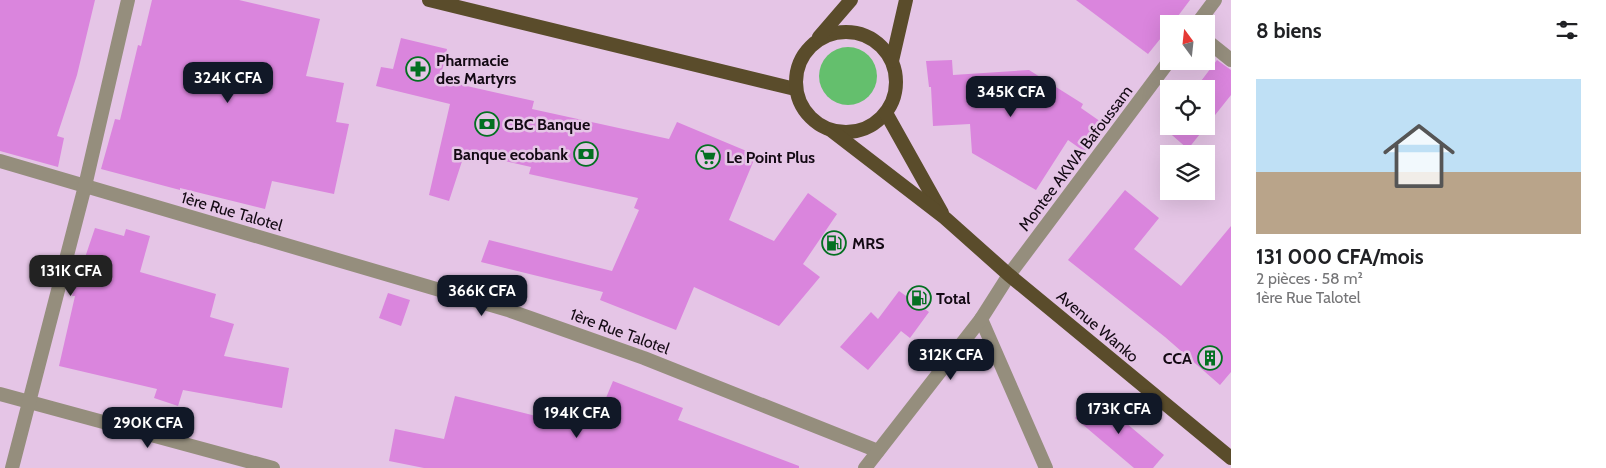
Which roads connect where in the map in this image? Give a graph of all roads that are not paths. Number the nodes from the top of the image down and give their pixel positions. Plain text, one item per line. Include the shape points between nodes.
1 (128, 0) edge
2 (429, 0) edge
3 (851, 0) edge
4 (906, 0) edge
5 (1215, 0) edge
6 (1204, 15) edge
7 (815, 42) junction
8 (1215, 47) edge
9 (1231, 60) edge
10 (892, 61) junction
11 (1162, 70) edge
12 (795, 89) junction
13 (886, 113) junction
14 (832, 131) junction
15 (0, 161) edge
16 (85, 186) junction
17 (945, 218) junction
18 (1008, 275) junction
19 (981, 319) junction
20 (0, 394) edge
21 (29, 402) junction
22 (878, 451) junction
23 (1231, 458) edge
24 (12, 468) edge
25 (273, 468) edge
26 (865, 468) edge
27 (1046, 468) edge

1 - 16 street
2 - 12 highway
3 - 7 highway
4 - 10 highway
5 - 6 street
7 - 10 highway via 831,34 849,31 867,36 882,46
7 - 12 highway via 803,55 796,71
8 - 9 street
10 - 13 highway via 896,88
11 - 18 street, Montee AKWA Bafoussam
12 - 14 highway via 802,108 815,122
13 - 14 highway via 871,126 852,132
13 - 17 highway, Avenue Wanko
14 - 17 highway, Avenue Wanko
15 - 16 street, 1ère Rue Talotel
16 - 21 street
16 - 22 street, 1ère Rue Talotel via 508,310 644,358
17 - 18 highway, Avenue Wanko
18 - 19 street, Montee AKWA Bafoussam
18 - 23 highway, Avenue Wanko
19 - 22 street, Montee AKWA Bafoussam
19 - 27 street
20 - 21 street
21 - 24 street
21 - 25 street
22 - 26 street, Montee AKWA Bafoussam

